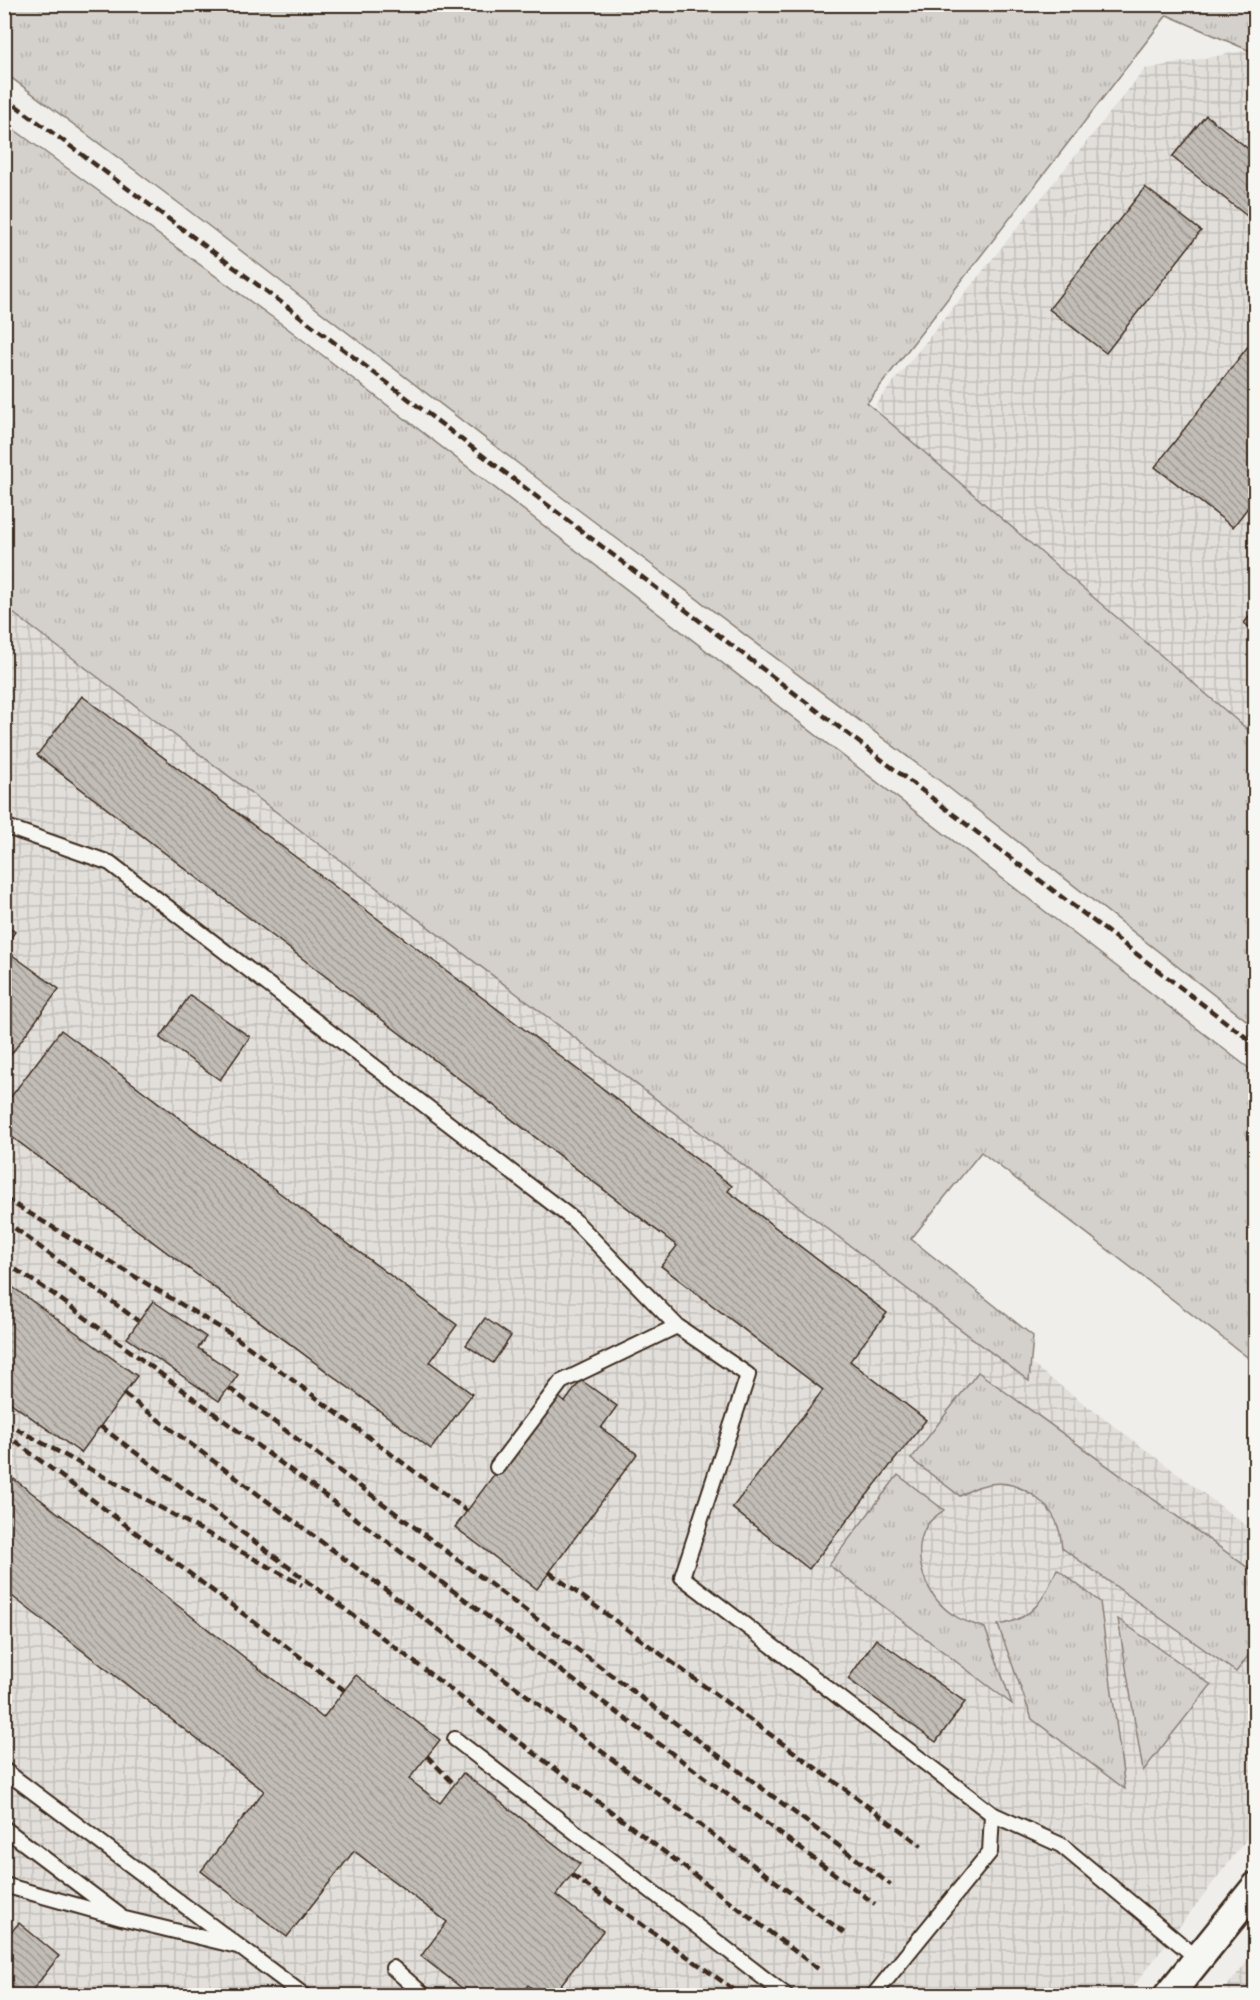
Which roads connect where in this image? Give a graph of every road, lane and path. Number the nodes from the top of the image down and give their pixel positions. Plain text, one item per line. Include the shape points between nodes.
1 (4, 826) edge
2 (677, 1326) junction
3 (498, 1467) dead end
4 (455, 1739) dead end
5 (4, 1770) edge
6 (992, 1814) junction
7 (4, 1828) edge
8 (4, 1885) edge
9 (1256, 1887) edge
10 (125, 1919) junction
11 (242, 1948) junction
12 (1197, 1958) junction
13 (393, 1968) dead end
14 (305, 1995) edge
15 (425, 1995) edge
16 (787, 1995) edge
17 (873, 1995) edge
18 (1168, 1995) edge

1 - 2 lane via 110,863 574,1220
2 - 3 lane via 561,1382
2 - 6 lane via 748,1376 682,1577
4 - 16 lane
5 - 11 lane
6 - 12 lane via 1061,1845
6 - 17 lane via 990,1852
7 - 10 lane
8 - 10 lane
9 - 12 street
10 - 11 lane
11 - 14 lane
12 - 18 street
13 - 15 lane

